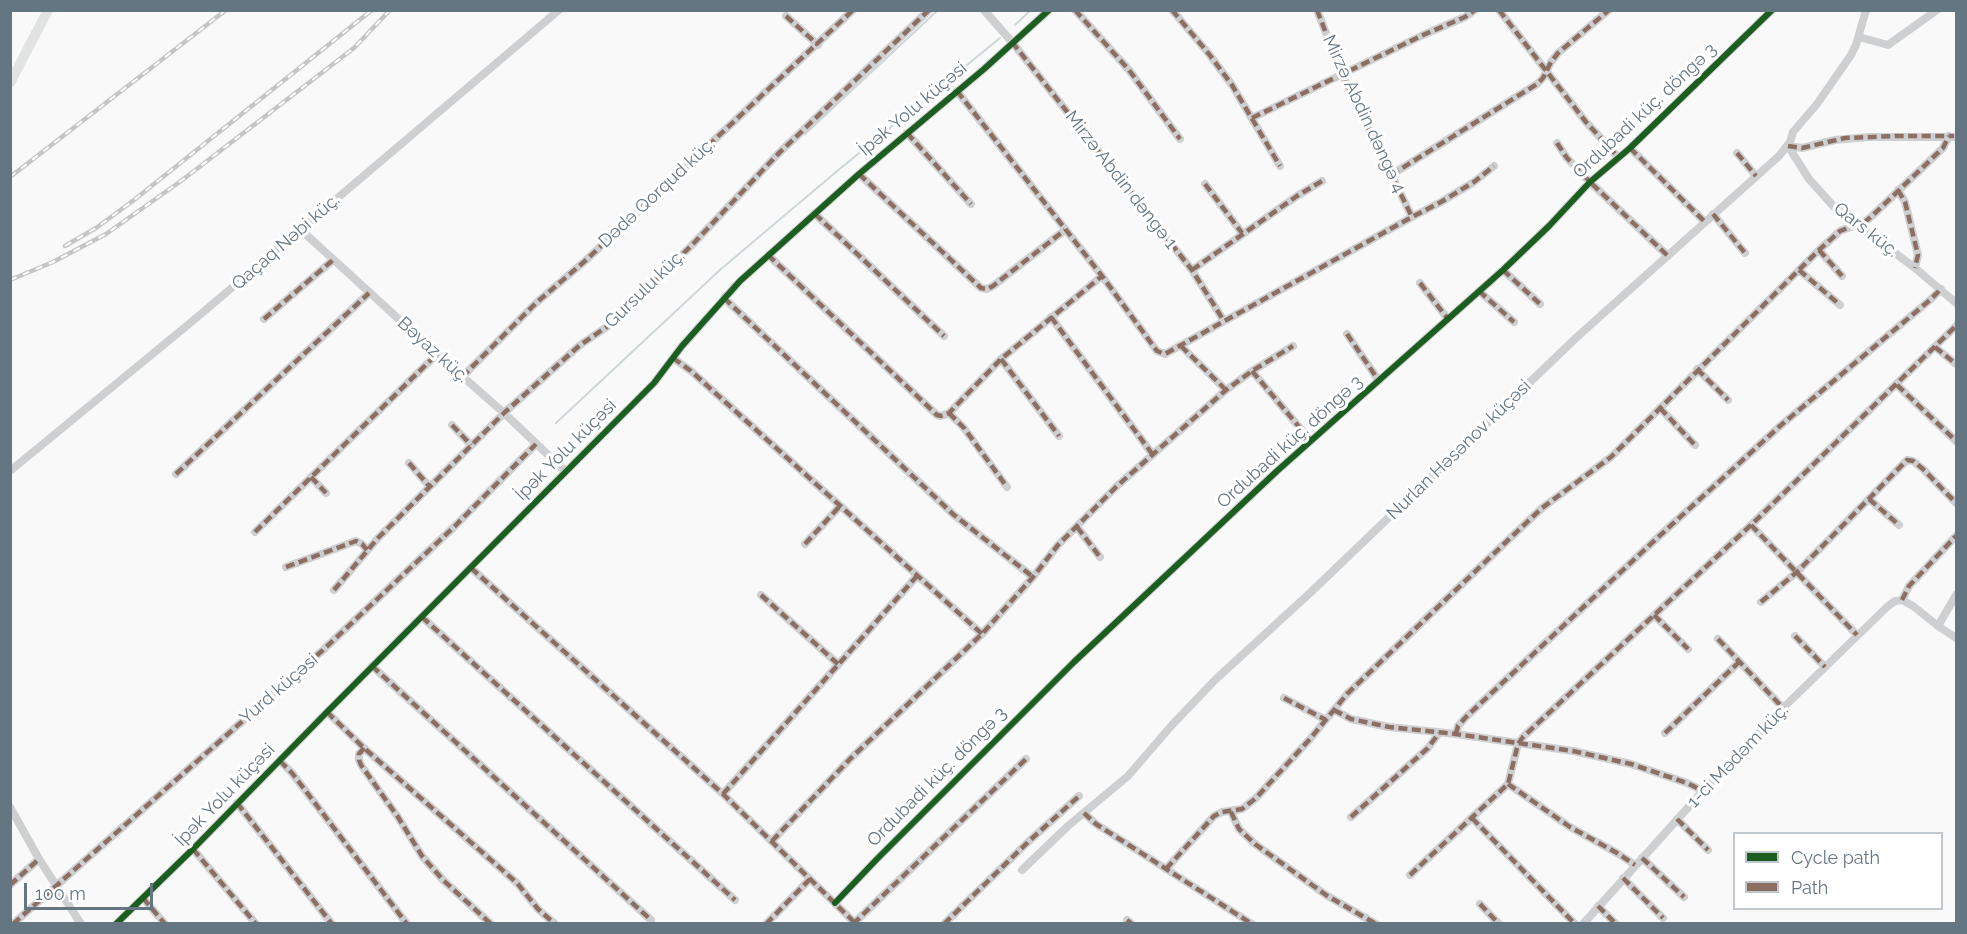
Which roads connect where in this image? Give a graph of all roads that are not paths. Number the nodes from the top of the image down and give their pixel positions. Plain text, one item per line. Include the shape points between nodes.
1 (48, 10) edge
2 (559, 10) edge
3 (853, 10) edge
4 (928, 10) edge
5 (984, 10) edge
6 (1049, 10) edge
7 (1075, 10) edge
8 (1172, 10) edge
9 (1317, 10) edge
10 (1475, 10) edge
11 (1499, 10) edge
12 (1609, 10) edge
13 (1772, 10) edge
14 (1866, 10) edge
15 (1936, 10) edge
16 (786, 16) dead end
17 (1859, 37) junction
18 (1012, 42) junction
19 (818, 45) junction
20 (1547, 70) junction
21 (1342, 74) junction
22 (10, 83) edge
23 (957, 91) junction
24 (1252, 118) junction
25 (907, 133) junction
26 (1953, 136) edge
27 (1180, 139) dead end
28 (1557, 143) dead end
29 (1788, 146) junction
30 (1630, 148) junction
31 (1737, 153) dead end
32 (1618, 157) junction
33 (1280, 166) dead end
34 (1494, 166) dead end
35 (859, 174) junction
36 (1391, 174) junction
37 (1756, 176) junction
38 (1322, 181) dead end
39 (1590, 182) junction
40 (1205, 184) dead end
41 (1898, 190) junction
42 (972, 204) dead end
43 (814, 214) junction
44 (1713, 214) junction
45 (1412, 216) junction
46 (1705, 222) junction
47 (1857, 225) junction
48 (300, 229) junction
49 (1065, 230) junction
50 (1242, 233) junction
51 (1819, 250) junction
52 (1745, 253) dead end
53 (768, 255) junction
54 (1668, 256) junction
55 (333, 260) junction
56 (1915, 268) junction
57 (1192, 270) junction
58 (1503, 270) junction
59 (1799, 270) junction
60 (1102, 276) junction
61 (1842, 276) dead end
62 (1420, 283) dead end
63 (1941, 289) junction
64 (1479, 291) junction
65 (369, 293) junction
66 (724, 298) junction
67 (1956, 303) edge
68 (1540, 304) dead end
69 (1839, 305) dead end
70 (1051, 317) junction
71 (264, 319) dead end
72 (1448, 319) junction
73 (1224, 321) junction
74 (1515, 322) dead end
75 (1956, 327) edge
76 (1347, 334) dead end
77 (944, 336) dead end
78 (1181, 346) junction
79 (1293, 346) dead end
80 (1935, 348) junction
81 (437, 354) junction
82 (673, 358) junction
83 (1001, 359) junction
84 (1956, 364) edge
85 (1697, 369) junction
86 (1252, 371) junction
87 (462, 377) junction
88 (1379, 381) junction
89 (1897, 385) junction
90 (1226, 390) junction
91 (1728, 400) dead end
92 (1660, 408) junction
93 (504, 413) junction
94 (949, 413) junction
95 (452, 425) dead end
96 (1059, 436) dead end
97 (1311, 441) junction
98 (1956, 441) edge
99 (536, 444) junction
100 (471, 445) junction
101 (1695, 445) dead end
102 (1153, 455) junction
103 (409, 463) dead end
104 (10, 471) edge
105 (565, 471) junction
106 (176, 474) dead end
107 (311, 477) junction
108 (429, 486) junction
109 (1007, 487) dead end
110 (326, 493) dead end
111 (1869, 499) junction
112 (1956, 502) edge
113 (840, 506) junction
114 (1751, 525) junction
115 (1899, 525) dead end
116 (1077, 526) junction
117 (255, 532) dead end
118 (1956, 536) edge
119 (805, 544) dead end
120 (367, 550) junction
121 (1100, 557) dead end
122 (286, 567) dead end
123 (471, 568) junction
124 (1797, 572) junction
125 (917, 576) junction
126 (1033, 577) junction
127 (334, 590) dead end
128 (761, 595) dead end
129 (1956, 596) edge
130 (1902, 600) junction
131 (1761, 602) dead end
132 (1654, 615) junction
133 (422, 617) junction
134 (1938, 626) junction
135 (982, 633) junction
136 (1857, 635) junction
137 (1795, 636) dead end
138 (1956, 638) edge
139 (1718, 639) dead end
140 (1688, 649) dead end
141 (1739, 662) junction
142 (838, 664) junction
143 (372, 666) junction
144 (1825, 667) junction
145 (1284, 698) dead end
146 (1783, 708) junction
147 (1334, 710) junction
148 (327, 712) junction
149 (1326, 720) junction
150 (1439, 733) junction
151 (1665, 733) dead end
152 (1456, 734) junction
153 (1518, 744) junction
154 (364, 748) junction
155 (1026, 759) dead end
156 (280, 761) junction
157 (1508, 784) junction
158 (1703, 791) junction
159 (723, 794) junction
160 (1079, 796) dead end
161 (237, 803) junction
162 (10, 807) edge
163 (1231, 812) junction
164 (1084, 813) junction
165 (1351, 817) dead end
166 (1472, 818) junction
167 (1677, 819) junction
168 (771, 841) junction
169 (193, 849) junction
170 (1708, 850) dead end
171 (1642, 858) junction
172 (39, 859) junction
173 (1635, 865) junction
174 (1166, 869) junction
175 (1022, 870) dead end
176 (1410, 875) dead end
177 (1623, 878) junction
178 (810, 879) junction
179 (10, 885) edge
180 (55, 885) junction
181 (1684, 897) dead end
182 (143, 898) junction
183 (735, 900) dead end
184 (835, 903) junction
185 (1480, 904) dead end
186 (1598, 906) junction
187 (1663, 918) dead end
188 (651, 920) dead end
189 (853, 923) edge
190 (13, 924) edge
191 (81, 924) edge
192 (116, 924) edge
193 (165, 924) edge
194 (256, 924) edge
195 (332, 924) edge
196 (407, 924) edge
197 (491, 924) edge
198 (555, 924) edge
199 (766, 924) edge
200 (944, 924) edge
201 (1252, 924) edge
202 (1376, 924) edge
203 (1499, 924) edge
204 (1575, 924) edge
205 (1583, 924) edge
206 (1616, 924) edge

1 - 22 main road
2 - 48 street, Qaçaq Nəbi küç.
3 - 19 street, Dədə Qorqud küç.
4 - 93 street, Gursulu küç. via 778,154 611,324 580,345
5 - 18 street
6 - 18 street, İpək Yolu küçəsi
7 - 27 street via 1129,70
8 - 24 street via 1232,85
9 - 21 street, Mirzə Abdin dəngə 4
10 - 21 street
11 - 20 street
12 - 20 street via 1558,53
13 - 30 street, Ordubadi küç. döngə 3
14 - 17 street, Nurlan Həsənov küçəsi
15 - 17 street via 1888,45
16 - 19 street
17 - 29 street, Nurlan Həsənov küçəsi via 1845,66 1793,132
18 - 23 street, İpək Yolu küçəsi
18 - 57 street, Mirzə Abdin dəngə 1
19 - 87 street, Dədə Qorqud küç. via 536,303
20 - 32 street
20 - 36 street via 1538,84
21 - 24 street
21 - 36 street, Mirzə Abdin dəngə 4
23 - 25 street, İpək Yolu küçəsi
23 - 49 street
24 - 33 street
25 - 35 street, İpək Yolu küçəsi
25 - 42 street
26 - 29 street via 1869,137 1802,148
26 - 41 street
28 - 39 street
29 - 37 street, Nurlan Həsənov küçəsi
29 - 47 street, Qars küç. via 1820,193
30 - 32 street, Ordubadi küç. döngə 3
30 - 46 street
31 - 37 street
32 - 39 street, Ordubadi küç. döngə 3
34 - 45 street via 1457,193
35 - 43 street, İpək Yolu küçəsi
35 - 49 street via 981,288 993,286
36 - 45 street, Mirzə Abdin dəngə 4
37 - 44 street, Nurlan Həsənov küçəsi
38 - 50 street
39 - 54 street
39 - 58 street, Ordubadi küç. döngə 3
40 - 50 street
41 - 47 street via 1866,222
41 - 56 street via 1905,202 1918,255
43 - 53 street, İpək Yolu küçəsi
43 - 77 street
44 - 46 street, Nurlan Həsənov küçəsi
44 - 52 street
45 - 73 street
46 - 54 street, Nurlan Həsənov küçəsi
47 - 51 street via 1840,231
47 - 56 street, Qars küç.
48 - 55 street, Bəyaz küç.
48 - 104 street, Qaçaq Nəbi küç.
49 - 60 street
50 - 57 street
51 - 59 street
51 - 61 street
53 - 66 street, İpək Yolu küçəsi
53 - 94 street via 937,415
54 - 164 street, Nurlan Həsənov küçəsi via 1224,671 1128,776
55 - 65 street, Bəyaz küç.
55 - 71 street
56 - 63 street, Qars küç.
57 - 73 street, Mirzə Abdin dəngə 1
58 - 64 street, Ordubadi küç. döngə 3
58 - 68 street
59 - 69 street
59 - 85 street
60 - 70 street
60 - 78 street via 1157,351 1165,354
62 - 72 street
63 - 67 street, Qars küç.
63 - 152 street via 1780,426 1655,540 1466,717
64 - 72 street, Ordubadi küç. döngə 3
64 - 74 street
65 - 81 street, Bəyaz küç.
65 - 106 street
66 - 82 street, İpək Yolu küçəsi
66 - 126 street via 954,516
70 - 83 street
70 - 102 street
72 - 88 street, Ordubadi küç. döngə 3
73 - 78 street
75 - 80 street
76 - 88 street
78 - 90 street
79 - 86 street
80 - 84 street
80 - 89 street
81 - 87 street, Bəyaz küç.
81 - 107 street
82 - 105 street, İpək Yolu küçəsi via 654,383
82 - 113 street
83 - 94 street
83 - 96 street
85 - 91 street
85 - 92 street
86 - 90 street
86 - 97 street
87 - 93 street, Bəyaz küç.
88 - 97 street, Ordubadi küç. döngə 3
89 - 98 street
89 - 114 street
90 - 102 street
92 - 101 street
92 - 147 street via 1611,457 1542,508
93 - 99 street, Bəyaz küç.
93 - 100 street, Gursulu küç.
94 - 109 street
95 - 100 street
97 - 184 street, Ordubadi küç. döngə 3 via 1074,662
99 - 105 street, Bəyaz küç.
99 - 180 street, Yurd küçəsi via 323,650
100 - 108 street, Gursulu küç.
102 - 116 street
103 - 108 street
105 - 123 street, İpək Yolu küçəsi
107 - 110 street
107 - 117 street
108 - 120 street, Gursulu küç.
111 - 112 street via 1910,459
111 - 115 street
111 - 124 street
113 - 119 street
113 - 125 street
114 - 124 street
114 - 132 street
116 - 121 street
116 - 126 street
118 - 130 street via 1909,586
120 - 122 street via 356,541
120 - 127 street, Gursulu küç.
123 - 133 street, İpək Yolu küçəsi
123 - 159 street
124 - 131 street
124 - 136 street
125 - 135 street
125 - 142 street
126 - 135 street
128 - 142 street
129 - 134 street
130 - 134 street
130 - 136 street, 1-ci Mədəm küç. via 1888,606
132 - 140 street
132 - 153 street
133 - 143 street, İpək Yolu küçəsi
133 - 183 street
134 - 138 street
135 - 168 street
136 - 144 street, 1-ci Mədəm küç.
137 - 144 street
139 - 141 street
141 - 146 street
141 - 151 street
142 - 159 street
143 - 148 street, İpək Yolu küçəsi
143 - 188 street
144 - 146 street, 1-ci Mədəm küç.
145 - 149 street
146 - 158 street, 1-ci Mədəm küç.
147 - 149 street
147 - 150 street via 1366,723
148 - 154 street
148 - 156 street, İpək Yolu küçəsi
149 - 163 street via 1256,798 1242,810
150 - 152 street
150 - 165 street via 1428,748
152 - 153 street
153 - 157 street
153 - 158 street via 1631,764
154 - 197 street via 359,754 361,765 422,856
154 - 198 street via 518,883
155 - 189 street
156 - 161 street, İpək Yolu küçəsi
156 - 196 street
157 - 166 street
157 - 173 street
158 - 167 street, 1-ci Mədəm küç.
159 - 168 street
160 - 200 street
161 - 169 street, İpək Yolu küçəsi
161 - 195 street
162 - 172 street
163 - 174 street via 1214,816
163 - 202 street via 1239,829 1255,844 1326,895
164 - 174 street
164 - 175 street, Nurlan Həsənov küçəsi
166 - 176 street
166 - 204 street
167 - 170 street
167 - 171 street, 1-ci Mədəm küç.
168 - 178 street
169 - 182 street, İpək Yolu küçəsi
169 - 194 street
171 - 173 street, 1-ci Mədəm küç.
171 - 181 street
172 - 179 street
172 - 180 street
173 - 177 street, 1-ci Mədəm küç.
174 - 201 street
177 - 186 street, 1-ci Mədəm küç.
177 - 187 street
178 - 184 street
178 - 199 street
180 - 190 street, Yurd küçəsi
180 - 191 street
182 - 192 street, İpək Yolu küçəsi
182 - 193 street
184 - 189 street
185 - 203 street
186 - 205 street, 1-ci Mədəm küç.
186 - 206 street

